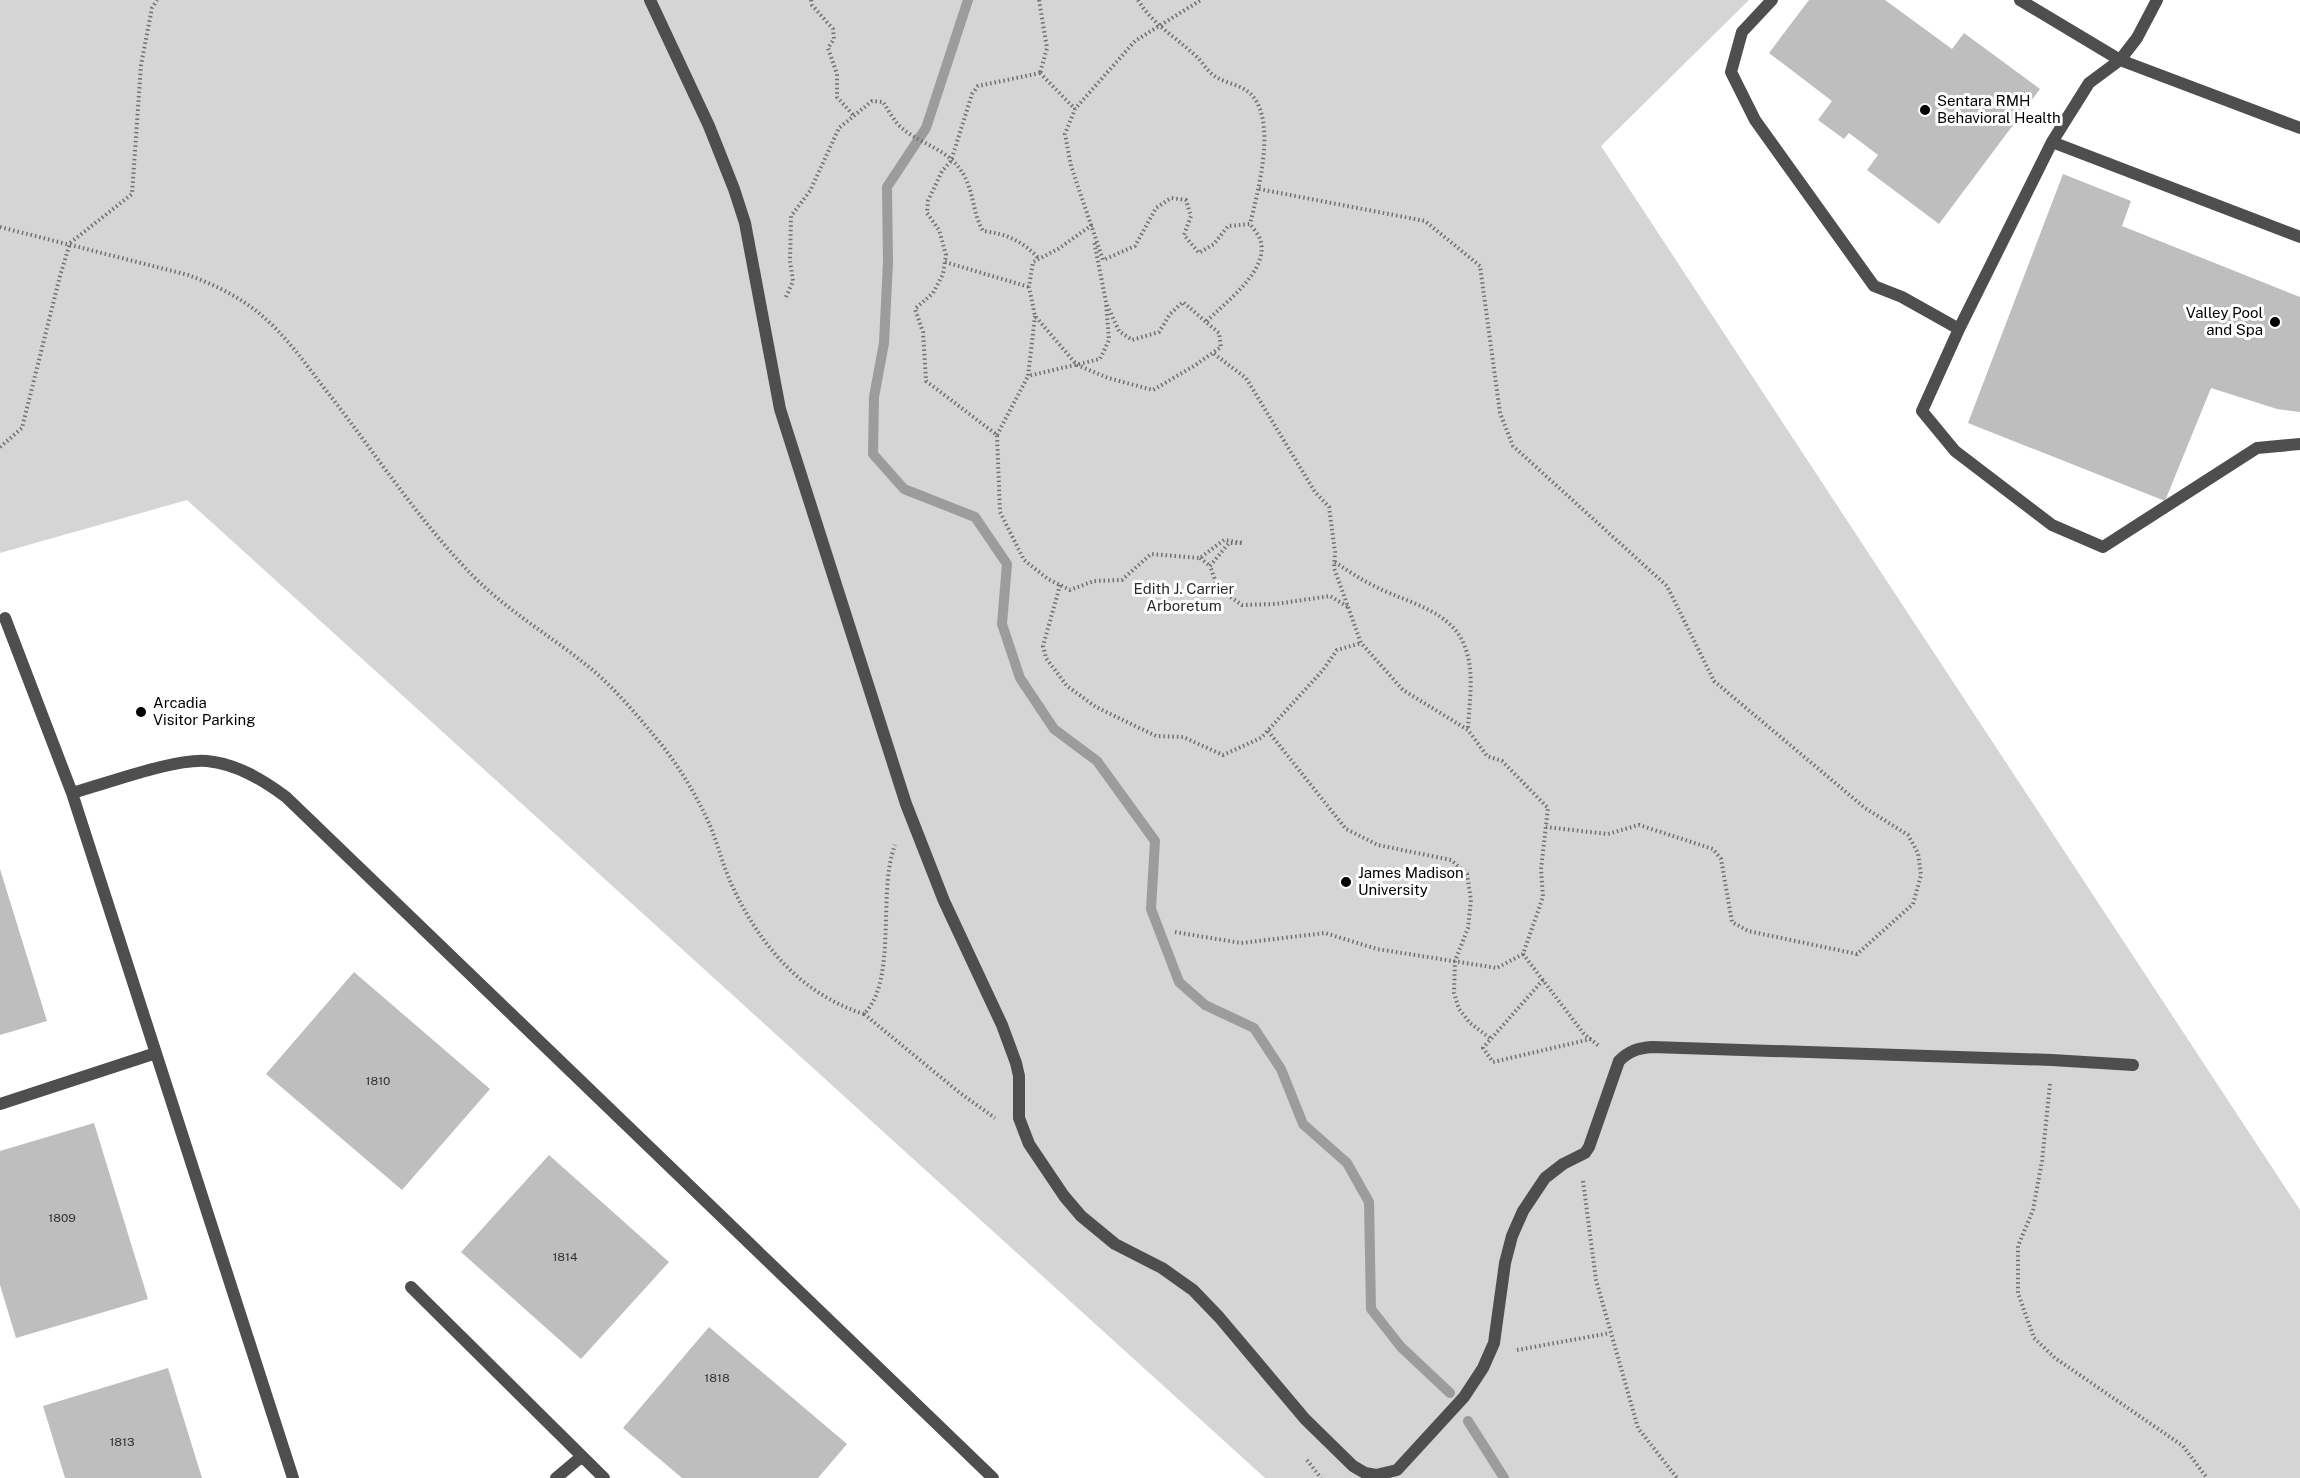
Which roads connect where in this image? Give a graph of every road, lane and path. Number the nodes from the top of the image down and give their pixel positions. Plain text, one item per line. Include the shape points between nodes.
1 (157, 0) edge
2 (650, 0) edge
3 (811, 0) edge
4 (1039, 0) edge
5 (1138, 0) edge
6 (1201, 0) edge
7 (1772, 0) edge
8 (2020, 0) edge
9 (2157, 0) edge
10 (1158, 26) junction
11 (2120, 60) junction
12 (1040, 73) junction
13 (1076, 109) junction
14 (854, 116) junction
15 (2300, 128) edge
16 (2052, 142) junction
17 (951, 161) junction
18 (1258, 189) junction
19 (1250, 224) junction
20 (1092, 225) junction
21 (0, 227) edge
22 (2300, 237) edge
23 (70, 243) junction
24 (1039, 259) junction
25 (945, 262) junction
26 (1029, 287) junction
27 (1106, 302) junction
28 (1035, 316) junction
29 (1206, 322) junction
30 (1959, 329) junction
31 (768, 337) junction
32 (1214, 353) junction
33 (1077, 365) junction
34 (1028, 376) junction
35 (997, 435) junction
36 (2300, 444) edge
37 (0, 447) edge
38 (1200, 558) junction
39 (1335, 562) junction
40 (1210, 566) junction
41 (1060, 585) junction
42 (1348, 608) junction
43 (5, 618) dead end
44 (1361, 643) junction
45 (1268, 730) junction
46 (1468, 730) junction
47 (72, 793) junction
48 (910, 815) junction
49 (1546, 827) junction
50 (1175, 932) dead end
51 (1523, 954) junction
52 (1455, 961) junction
53 (1543, 980) junction
54 (864, 1014) junction
55 (1491, 1039) junction
56 (1591, 1039) junction
57 (156, 1053) junction
58 (1623, 1057) junction
59 (2052, 1060) junction
60 (2133, 1065) dead end
61 (0, 1104) edge
62 (1025, 1135) junction
63 (1579, 1156) junction
64 (411, 1287) dead end
65 (1610, 1333) junction
66 (1490, 1356) junction
67 (581, 1457) junction
68 (293, 1478) edge
69 (556, 1478) edge
70 (604, 1478) edge
71 (993, 1478) edge
72 (1677, 1478) edge
73 (2207, 1478) edge

1 - 23 path via 141,65 132,194
2 - 31 lane via 734,189 745,223
3 - 14 path via 832,29 834,39 828,48 837,74 837,97
4 - 12 path via 1047,48
5 - 10 path
6 - 10 path
7 - 30 lane via 1742,32 1731,72 1755,120 1874,286
8 - 11 lane
9 - 11 lane
10 - 13 path via 1135,41
10 - 18 path via 1213,75 1240,86 1255,99 1266,131
11 - 15 lane
11 - 16 lane via 2089,83
12 - 13 path
12 - 17 path via 978,86
13 - 20 path via 1065,134 1071,166
14 - 17 path via 872,101 883,102 902,128
14 - 31 path via 839,128 810,191 791,216 793,281
16 - 22 lane
16 - 30 lane
17 - 24 path via 960,169 972,194 976,219 983,231 1014,238
17 - 25 path via 928,201 927,213 939,230
18 - 19 path
18 - 49 path via 1425,221 1480,266 1500,413 1513,446 1667,586 1714,681 1865,808 1908,835 1918,853 1921,875 1913,904 1857,954 1748,931 1732,922 1721,859 1713,849 1639,825 1608,834
19 - 20 path via 1228,226 1214,244 1199,253 1184,235 1191,216 1186,200 1171,198 1156,208 1135,246 1103,260
19 - 29 path via 1261,240 1260,259 1245,286
20 - 24 path
20 - 27 path
21 - 23 path
23 - 37 path via 22,428
23 - 54 path via 199,279 260,314 312,372 473,576 509,609 594,672 661,745 694,793 730,880 775,955 819,994
24 - 26 path via 1033,262
25 - 26 path
25 - 35 path via 933,292 915,309 923,332 926,381
26 - 28 path
27 - 29 path via 1119,331 1132,340 1159,332 1183,302
27 - 33 path via 1109,340 1100,359
28 - 33 path
28 - 34 path
29 - 32 path via 1219,333 1221,347
30 - 36 lane via 1922,411 1955,451 2052,525 2103,547 2257,448
31 - 48 lane via 780,409
32 - 33 path via 1153,390
32 - 39 path via 1246,378 1315,492 1329,507
33 - 34 path
34 - 35 path
35 - 41 path via 1000,512 1024,560
38 - 40 path
38 - 40 path via 1224,540 1243,543 1229,543
38 - 41 path via 1151,554 1122,580 1094,581 1070,590
39 - 42 path
39 - 46 path via 1377,587 1440,615 1456,629 1466,648 1470,674
40 - 42 path via 1218,588 1242,605 1330,596
41 - 45 path via 1043,646 1046,658 1067,686 1096,707 1156,736 1183,737 1223,755 1261,738
42 - 44 path
43 - 47 lane
44 - 45 path via 1337,650
44 - 46 path via 1403,690
45 - 52 path via 1346,829 1378,844 1452,860 1467,874 1471,900 1468,928
46 - 49 path via 1487,756 1502,761 1548,808
47 - 57 lane
47 - 71 lane via 177,764 206,761 266,782
48 - 54 path via 893,849 886,890 884,959 875,999
48 - 62 lane via 1016,1063 1018,1112
49 - 51 path via 1541,869 1543,897
50 - 52 path via 1241,943 1325,933 1377,949
51 - 52 path via 1497,968
51 - 53 path
52 - 55 path via 1454,993 1459,1009
53 - 55 path
53 - 56 path
54 - 62 path via 987,1114
55 - 56 path via 1483,1048 1493,1062
56 - 58 path
57 - 61 lane
57 - 68 lane
58 - 59 lane via 1633,1050 1652,1047
58 - 63 lane via 1594,1138
59 - 60 lane
59 - 73 path via 2042,1161 2033,1210 2018,1246 2018,1293 2034,1338 2055,1358 2183,1446
62 - 66 lane via 1081,1216 1115,1244 1162,1268 1192,1290 1305,1419 1358,1470 1383,1475 1403,1466 1464,1397
63 - 65 path via 1596,1280
63 - 66 lane via 1545,1178 1512,1236
64 - 67 lane
65 - 66 path
65 - 72 path via 1638,1428
67 - 69 lane
67 - 70 lane

